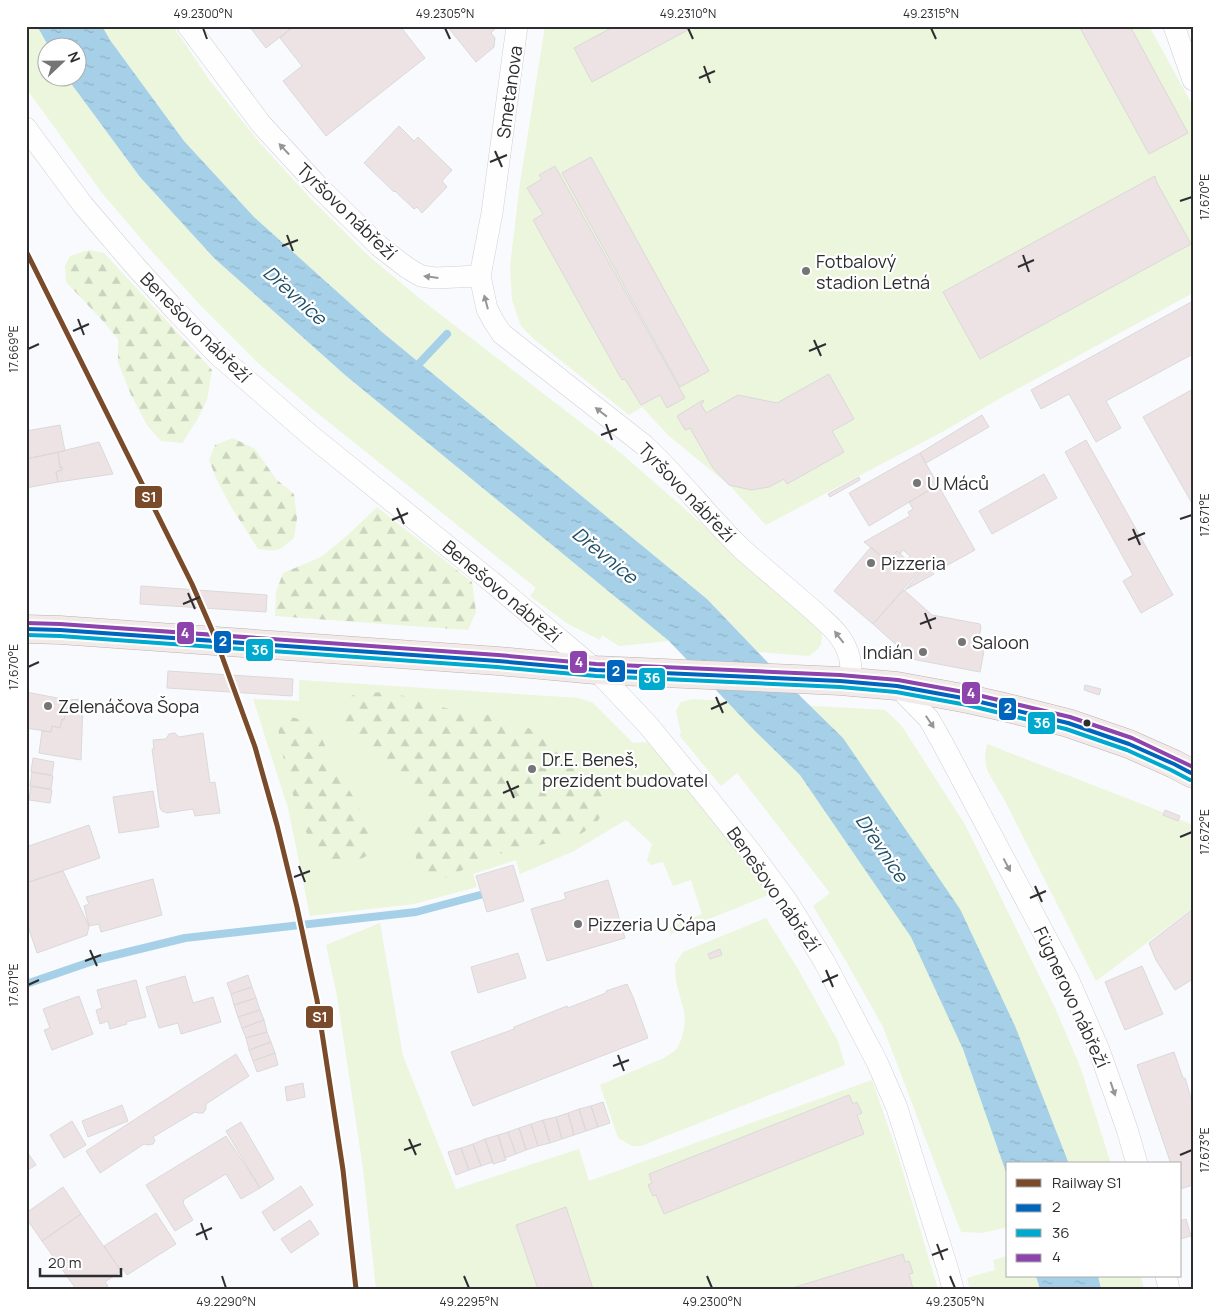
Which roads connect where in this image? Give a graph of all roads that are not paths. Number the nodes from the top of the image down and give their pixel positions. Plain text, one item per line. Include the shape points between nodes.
1 (188, 26) edge
2 (518, 26) edge
3 (1174, 26) edge
4 (1193, 80) edge
5 (26, 128) edge
6 (480, 276) junction
7 (26, 629) edge
8 (606, 670) junction
9 (845, 682) junction
10 (897, 686) junction
11 (1193, 774) edge
12 (1136, 1162) edge
13 (953, 1289) edge

6 -> 1 street, Tyršovo nábřeží via 421,276 380,246 260,124
2 - 6 street, Smetanova
3 - 4 street
5 - 8 street, Benešovo nábřeží via 83,205 217,354 492,582
9 -> 6 street, Tyršovo nábřeží via 851,662 838,634 742,549 644,445 502,334 487,309
7 - 8 main road
8 - 9 main road
8 - 13 street, Benešovo nábřeží via 750,851 824,961 877,1062 897,1108
9 - 10 main road
10 - 11 main road via 986,702 1068,723 1129,744
10 -> 12 street, Fügnerovo nábřeží via 929,719 1068,979 1099,1050

